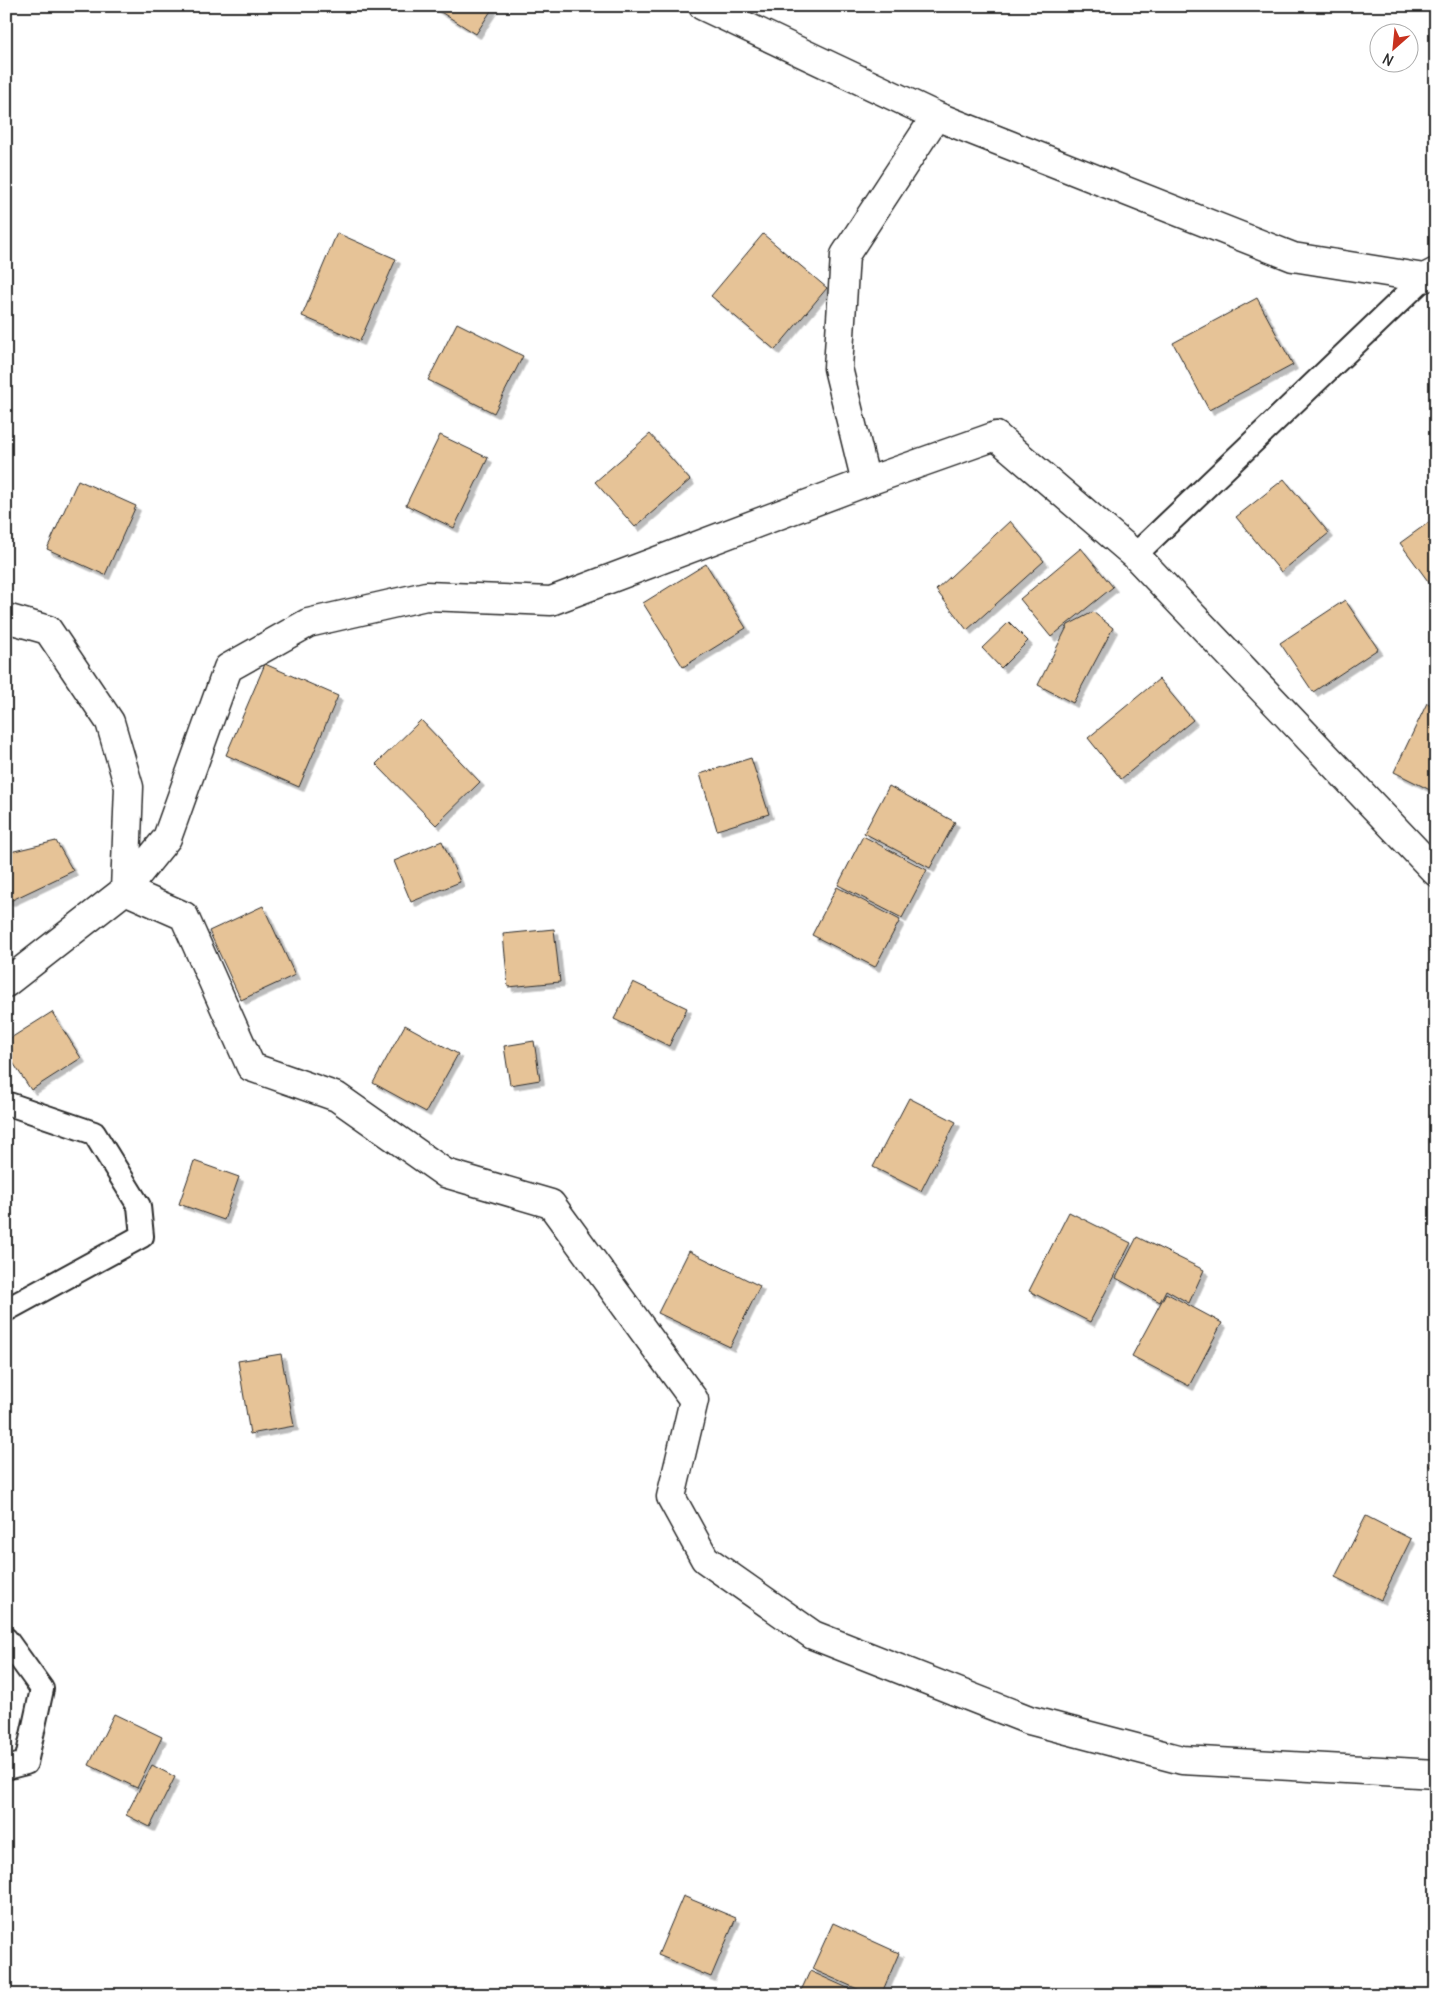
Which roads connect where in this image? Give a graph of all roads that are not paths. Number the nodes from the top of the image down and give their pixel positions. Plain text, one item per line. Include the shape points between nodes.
1 (703, 6) edge
2 (936, 116) junction
3 (1430, 275) edge
4 (866, 482) junction
5 (1134, 555) junction
6 (6, 618) edge
7 (1436, 872) edge
8 (125, 890) junction
9 (6, 983) edge
10 (6, 1104) edge
11 (6, 1310) edge
12 (6, 1639) edge
13 (6, 1768) edge
14 (1436, 1774) edge

1 - 2 street
2 - 3 street via 1293,257
2 - 4 street via 845,254 838,368
3 - 5 lane
4 - 5 street via 996,436
4 - 8 street via 551,601 426,596 308,623 228,668 167,838
5 - 7 street
6 - 8 street via 48,630 110,722 129,787
8 - 9 street
8 - 14 street via 184,916 251,1067 337,1097 445,1173 551,1204 694,1400 671,1497 705,1559 813,1635 1029,1720 1182,1760
10 - 11 lane via 94,1133 139,1206 142,1236
12 - 13 lane via 42,1689 26,1763

